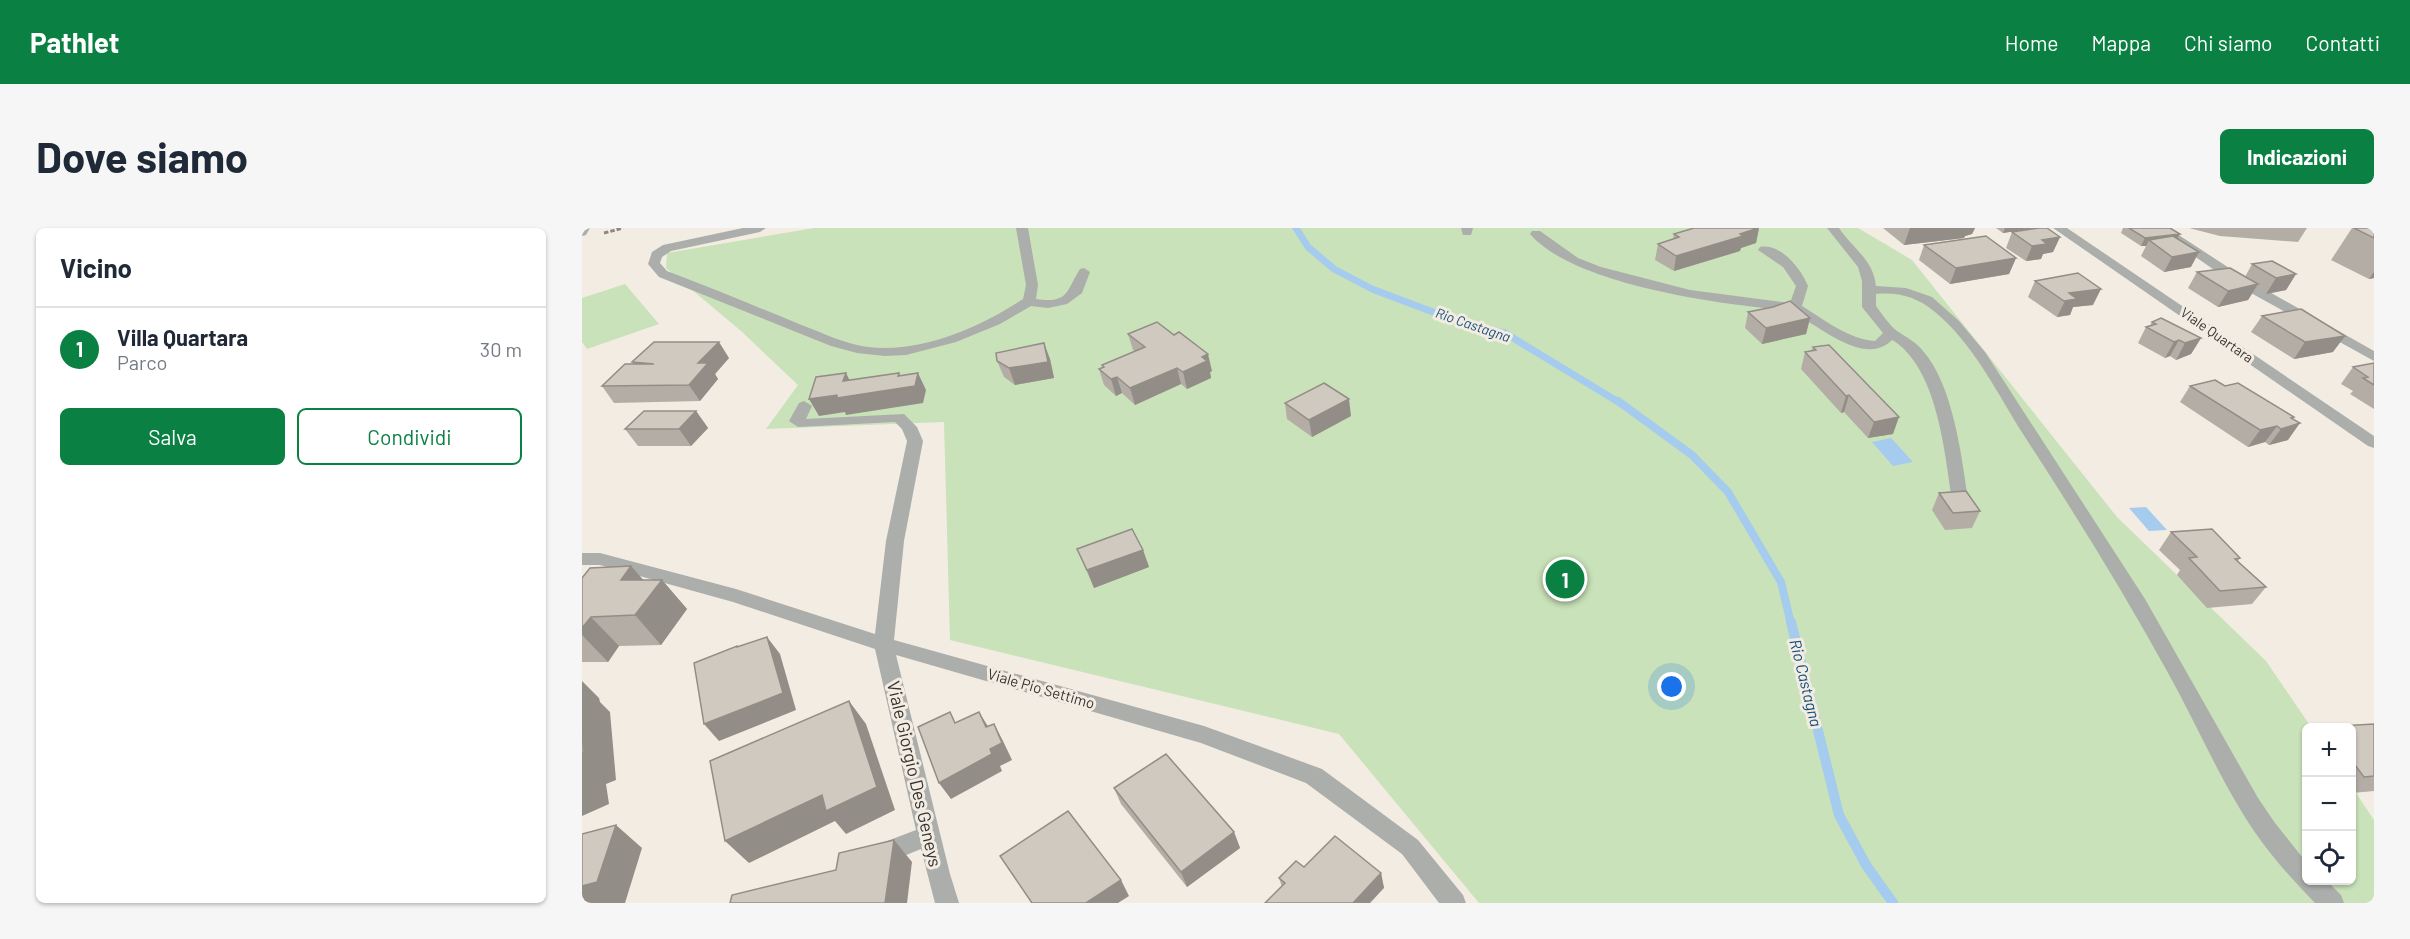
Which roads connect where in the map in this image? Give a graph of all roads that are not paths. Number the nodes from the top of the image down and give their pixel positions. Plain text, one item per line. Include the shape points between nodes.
1 (760, 228) edge
2 (1022, 228) edge
3 (1833, 228) edge
4 (2059, 228) edge
5 (2160, 228) edge
6 (1536, 234) dead end
7 (1764, 250) dead end
8 (1084, 272) dead end
9 (1870, 291) junction
10 (1029, 301) junction
11 (1795, 307) junction
12 (1891, 333) junction
13 (2374, 357) edge
14 (804, 406) dead end
15 (2374, 443) edge
16 (1959, 493) edge
17 (582, 559) edge
18 (884, 644) junction
19 (929, 835) junction
20 (854, 866) edge
21 (2302, 873) edge
22 (2314, 885) edge
23 (947, 903) edge
24 (1454, 903) edge
25 (2332, 903) edge

1 - 10 street via 667,249 656,255 654,264 663,274 868,352 905,351 948,339 1002,319
2 - 10 street via 1032,285
3 - 9 street via 1867,268
4 - 15 street, Viale Quartara
5 - 13 street via 2238,280
6 - 11 street via 1574,261 1598,270 1690,294
7 - 11 street via 1785,260 1797,274 1802,286
8 - 10 street via 1077,291 1064,299 1044,304
9 - 12 street via 1869,307
9 - 21 street via 1891,288 1916,294 1940,310 1973,347 2066,487 2168,656 2255,813
11 - 12 street via 1860,344 1879,345
12 - 16 street via 1910,345 1929,374 1956,463
14 - 18 street, Viale Giorgio Des Geneys via 796,421 803,424 899,417 915,441 895,541
17 - 18 street, Viale Pio Settimo via 600,559 736,596
18 - 19 street, Viale Giorgio Des Geneys
18 - 24 street, Viale Pio Settimo via 1204,735 1314,776 1410,847
19 - 20 street
19 - 23 street, Viale Giorgio Des Geneys
22 - 25 street

